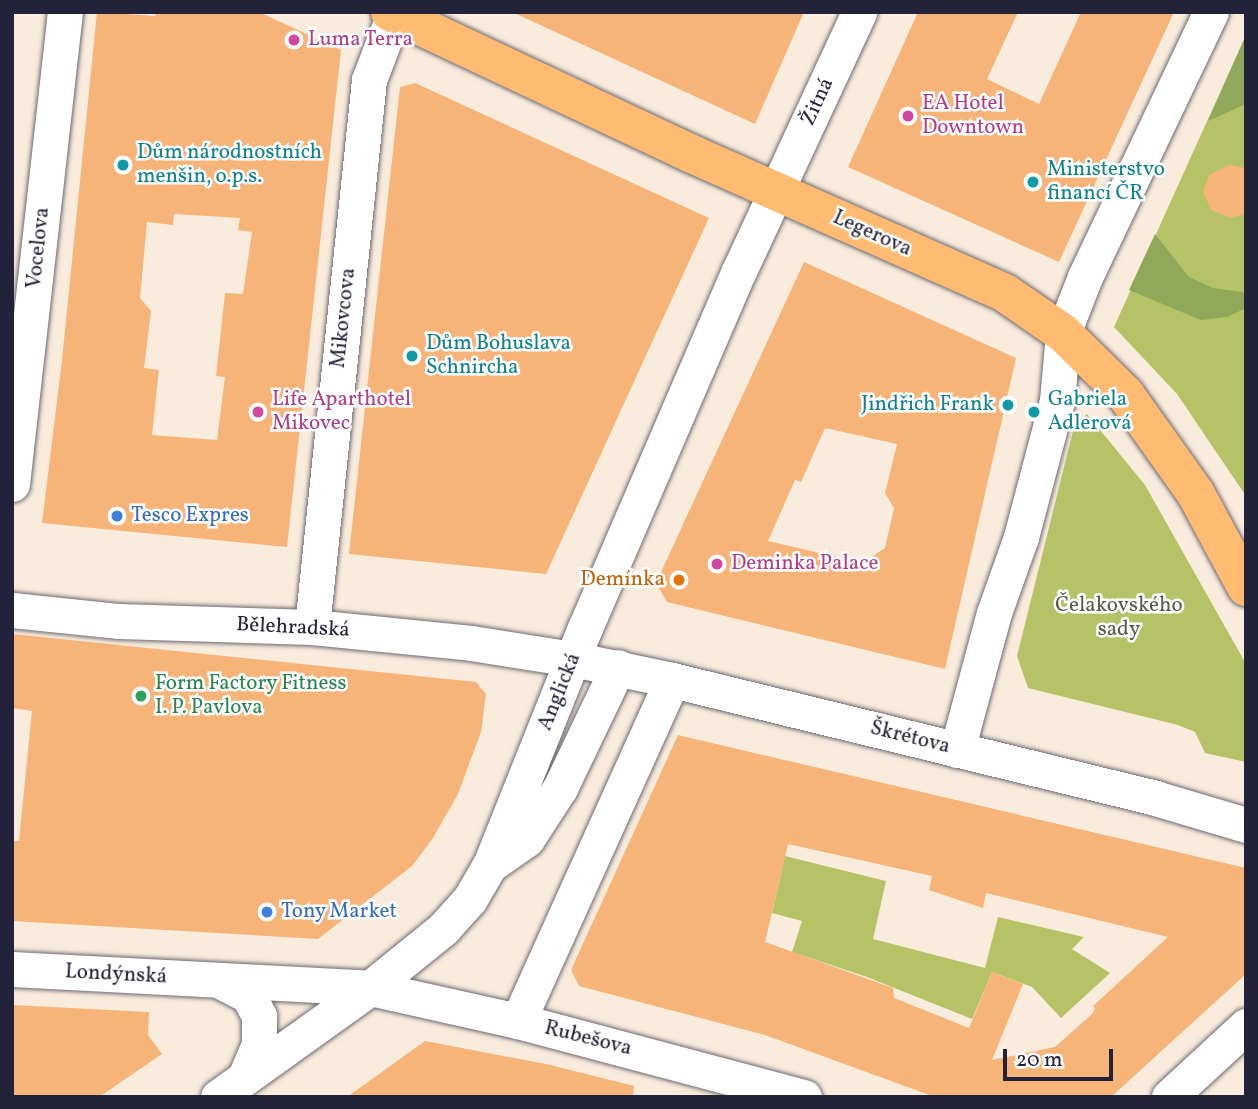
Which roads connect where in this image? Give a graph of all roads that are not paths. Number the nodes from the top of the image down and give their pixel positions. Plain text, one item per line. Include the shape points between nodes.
1 (65, 12) edge
2 (859, 12) edge
3 (1211, 12) edge
4 (392, 13) edge
5 (777, 191) junction
6 (1063, 333) junction
7 (12, 484) edge
8 (1246, 587) edge
9 (12, 610) edge
10 (312, 627) junction
11 (573, 659) junction
12 (618, 667) junction
13 (672, 680) junction
14 (957, 750) junction
15 (1246, 825) edge
16 (490, 864) junction
17 (12, 969) edge
18 (220, 981) junction
19 (370, 988) junction
20 (518, 1021) junction
21 (1246, 1026) edge
22 (246, 1074) junction
23 (218, 1097) edge
24 (804, 1097) edge
25 (1168, 1097) edge

1 - 7 street, Vocelova
2 - 5 street, Žitná
3 - 6 street
4 - 5 main road, Legerova
4 - 10 street, Mikovcova via 369,80
5 - 6 main road, Legerova via 1005,293
5 - 11 street, Anglická
6 - 8 main road, Legerova via 1133,405 1196,494
6 - 14 street via 1057,401
9 - 10 street, Bělehradská via 119,621
10 - 11 street, Bělehradská
11 - 12 street, Škrétova
11 - 16 street, Anglická
12 - 13 street, Škrétova
12 - 16 street via 560,788 527,839
13 - 14 street, Škrétova
13 - 20 street
14 - 15 street, Škrétova
16 - 19 street, Anglická via 470,899 443,929
17 - 18 street, Londýnská
18 - 19 street, Londýnská
18 - 22 street, Londýnská via 248,995 259,1016 259,1044
19 - 20 street, Rubešova
19 - 22 street, Anglická
20 - 24 street, Rubešova
21 - 25 street
22 - 23 street, Anglická

